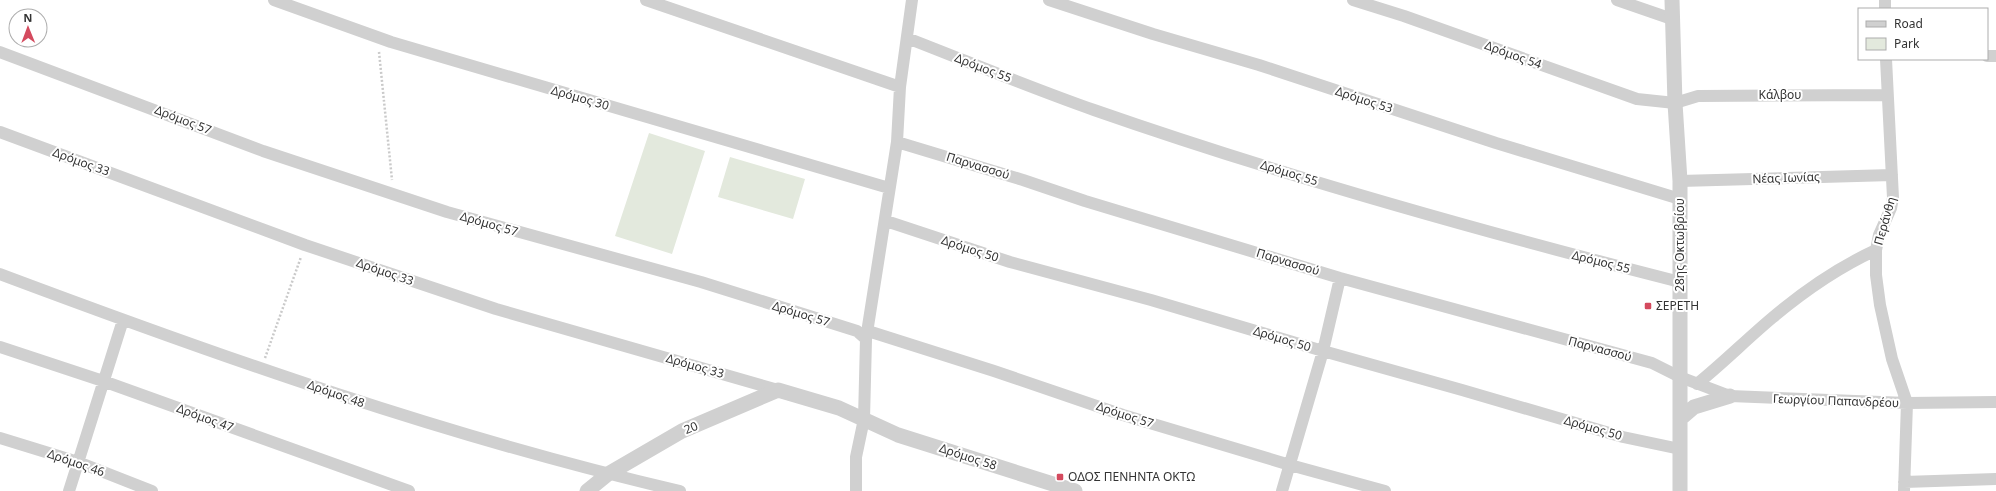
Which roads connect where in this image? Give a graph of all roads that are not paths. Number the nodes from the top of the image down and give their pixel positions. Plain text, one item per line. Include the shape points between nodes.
1 (274, 0) edge
2 (646, 0) edge
3 (912, 0) edge
4 (1049, 0) edge
5 (1353, 0) edge
6 (1617, 0) edge
7 (1672, 0) edge
8 (1672, 19) junction
9 (907, 38) junction
10 (0, 52) edge
11 (1886, 60) edge
12 (900, 87) junction
13 (1887, 94) junction
14 (1675, 102) junction
15 (0, 132) edge
16 (897, 142) junction
17 (1892, 175) junction
18 (1680, 181) junction
19 (890, 188) junction
20 (1680, 199) junction
21 (886, 221) junction
22 (1876, 250) junction
23 (0, 274) edge
24 (1340, 278) junction
25 (1680, 282) junction
26 (123, 320) junction
27 (867, 335) junction
28 (0, 347) edge
29 (1323, 351) junction
30 (1680, 377) junction
31 (103, 381) junction
32 (1697, 384) junction
33 (778, 390) junction
34 (1730, 396) junction
35 (1996, 402) edge
36 (1907, 403) junction
37 (864, 419) junction
38 (1680, 419) junction
39 (0, 438) edge
40 (1680, 449) junction
41 (78, 462) junction
42 (1290, 465) junction
43 (608, 474) junction
44 (1996, 479) edge
45 (1904, 486) edge
46 (69, 491) edge
47 (152, 491) edge
48 (409, 491) edge
49 (587, 491) edge
50 (680, 491) edge
51 (856, 491) edge
52 (1075, 491) edge
53 (1282, 491) edge
54 (1385, 491) edge
55 (1680, 491) edge

1 - 19 street, Δρόμος 30 via 377,37
2 - 12 street
3 - 9 street
4 - 20 street, Δρόμος 53 via 1259,65 1496,144
5 - 14 street, Δρόμος 54 via 1637,99
6 - 8 street
7 - 8 street, 28ης Οκτωβρίου
8 - 14 street, 28ης Οκτωβρίου
9 - 12 street
9 - 25 street, Δρόμος 55 via 1093,110 1300,177 1545,248
10 - 27 street, Δρόμος 57 via 263,151 447,212 708,285
11 - 13 street, Περάνθη
12 - 16 street
13 - 14 street, Κάλβου via 1698,96
13 - 17 street, Περάνθη
14 - 18 street, 28ης Οκτωβρίου
15 - 33 street, Δρόμος 33 via 305,245 496,309
16 - 19 street
16 - 24 street, Παρνασσού
17 - 18 street, Νέας Ιωνίας
17 - 22 street, Περάνθη via 1891,208
18 - 20 street, 28ης Οκτωβρίου
19 - 21 street
20 - 25 street, 28ης Οκτωβρίου
21 - 27 street
21 - 29 street, Δρόμος 50 via 1010,262 1151,300
22 - 32 street via 1855,260 1808,290
22 - 36 street, Περάνθη via 1880,304 1892,359
23 - 26 street, Δρόμος 48
24 - 29 street
24 - 30 street, Παρνασσού via 1652,363
25 - 30 street, 28ης Οκτωβρίου
26 - 31 street
26 - 43 street, Δρόμος 48 via 389,412
27 - 37 street
27 - 42 street, Δρόμος 57 via 994,371 1123,415
28 - 31 street, Δρόμος 47
29 - 40 street, Δρόμος 50 via 1623,437
29 - 42 street
30 - 32 street, Γεωργίου Παπανδρέου
30 - 38 street, 28ης Οκτωβρίου
31 - 41 street
31 - 48 street, Δρόμος 47
32 - 34 street, Γεωργίου Παπανδρέου
33 - 37 street, Δρόμος 58 via 839,408
33 - 43 street, 20 via 682,431
34 - 36 street, Γεωργίου Παπανδρέου
34 - 38 street via 1694,407
35 - 36 street, Γεωργίου Παπανδρέου
36 - 45 street
37 - 51 street via 856,457
37 - 52 street, Δρόμος 58 via 898,435
38 - 40 street, 28ης Οκτωβρίου
39 - 41 street, Δρόμος 46
40 - 55 street, 28ης Οκτωβρίου
41 - 46 street
41 - 47 street, Δρόμος 46
42 - 53 street
42 - 54 street, Δρόμος 57
43 - 49 street, 20
43 - 50 street, Δρόμος 48
44 - 45 street

